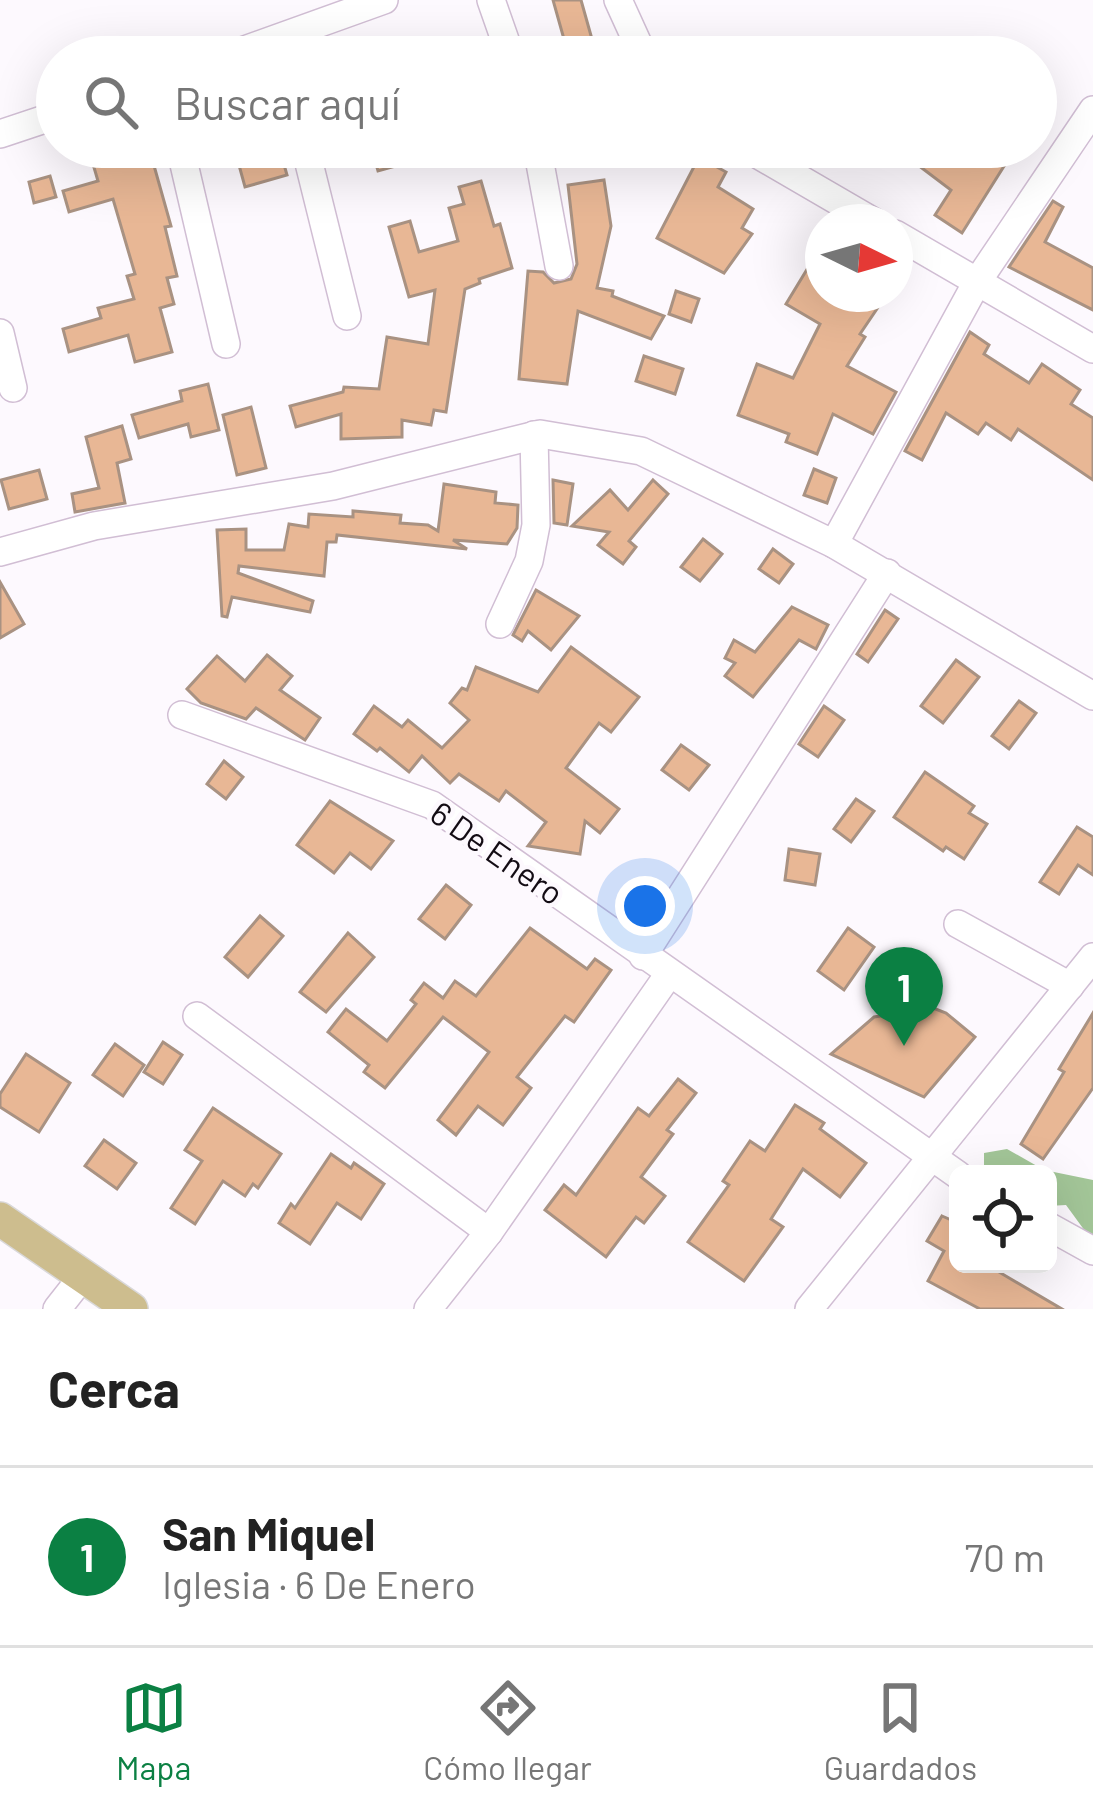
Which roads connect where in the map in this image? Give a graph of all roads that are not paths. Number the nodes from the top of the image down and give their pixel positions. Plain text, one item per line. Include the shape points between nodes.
1 (384, 0) edge
2 (491, 0) edge
3 (618, 0) edge
4 (304, 36) edge
5 (504, 36) edge
6 (634, 36) edge
7 (1093, 110) edge
8 (36, 122) edge
9 (0, 134) edge
10 (1057, 163) edge
11 (185, 168) edge
12 (310, 168) edge
13 (541, 168) edge
14 (782, 168) edge
15 (1054, 168) edge
16 (843, 204) edge
17 (913, 245) edge
18 (559, 266) dead end
19 (977, 282) junction
20 (347, 316) dead end
21 (0, 333) edge
22 (226, 344) dead end
23 (1093, 349) edge
24 (13, 388) dead end
25 (535, 435) junction
26 (834, 544) junction
27 (0, 552) edge
28 (886, 573) junction
29 (500, 624) dead end
30 (1093, 696) edge
31 (182, 715) dead end
32 (958, 924) dead end
33 (644, 956) junction
34 (1093, 957) edge
35 (669, 974) junction
36 (1070, 986) junction
37 (197, 1016) dead end
38 (932, 1160) junction
39 (949, 1170) edge
40 (0, 1219) edge
41 (1057, 1231) edge
42 (488, 1232) junction
43 (1093, 1251) edge
44 (83, 1276) junction
45 (57, 1309) edge
46 (131, 1309) edge
47 (428, 1309) edge
48 (809, 1309) edge

1 - 4 street
2 - 5 street
3 - 6 street
7 - 10 street
8 - 9 street
11 - 22 street
12 - 20 street
13 - 18 street
14 - 16 street
15 - 19 street
17 - 19 street
19 - 23 street
19 - 26 street
21 - 24 street
25 - 26 street via 641,451
25 - 27 street via 333,486 94,526
25 - 29 street via 536,525
26 - 28 street
28 - 30 street
28 - 33 street
31 - 33 street, 6 De Enero via 432,805
32 - 36 street
33 - 35 street, 6 De Enero
34 - 36 street
35 - 38 street, 6 De Enero
35 - 42 street
36 - 38 street
37 - 42 street
38 - 39 street, 6 De Enero
38 - 48 street
40 - 44 main road
41 - 43 street
42 - 47 street
44 - 45 street
44 - 46 main road

